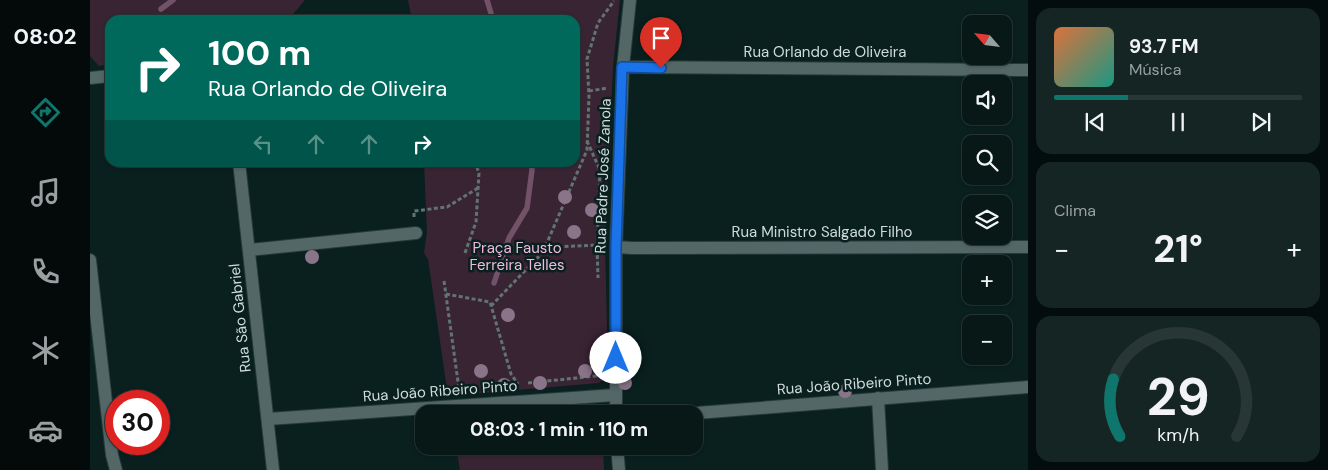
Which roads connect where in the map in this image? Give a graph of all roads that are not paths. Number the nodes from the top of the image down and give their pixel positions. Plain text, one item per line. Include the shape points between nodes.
1 (630, 0) edge
2 (622, 67) junction
3 (1028, 70) edge
4 (105, 76) edge
5 (90, 78) edge
6 (240, 167) edge
7 (416, 234) dead end
8 (616, 247) junction
9 (1028, 247) edge
10 (249, 250) junction
11 (90, 260) edge
12 (1028, 387) edge
13 (615, 395) junction
14 (878, 398) junction
15 (616, 405) edge
16 (703, 412) edge
17 (268, 419) junction
18 (618, 455) edge
19 (116, 470) edge
20 (273, 470) edge
21 (619, 470) edge
22 (882, 470) edge

1 - 2 street, Rua Padre José Zanola
2 - 3 street, Rua Orlando de Oliveira
2 - 8 street, Rua Padre José Zanola
4 - 5 street
6 - 10 street, Rua São Gabriel
7 - 10 street
8 - 9 street, Rua Ministro Salgado Filho
8 - 13 street, Rua Padre José Zanola
10 - 17 street, Rua São Gabriel
11 - 19 street
12 - 14 street, Rua João Ribeiro Pinto
13 - 15 street, Rua Padre José Zanola
13 - 17 street, Rua João Ribeiro Pinto
14 - 16 street, Rua João Ribeiro Pinto
14 - 22 street
17 - 20 street, Rua São Gabriel
18 - 21 street

